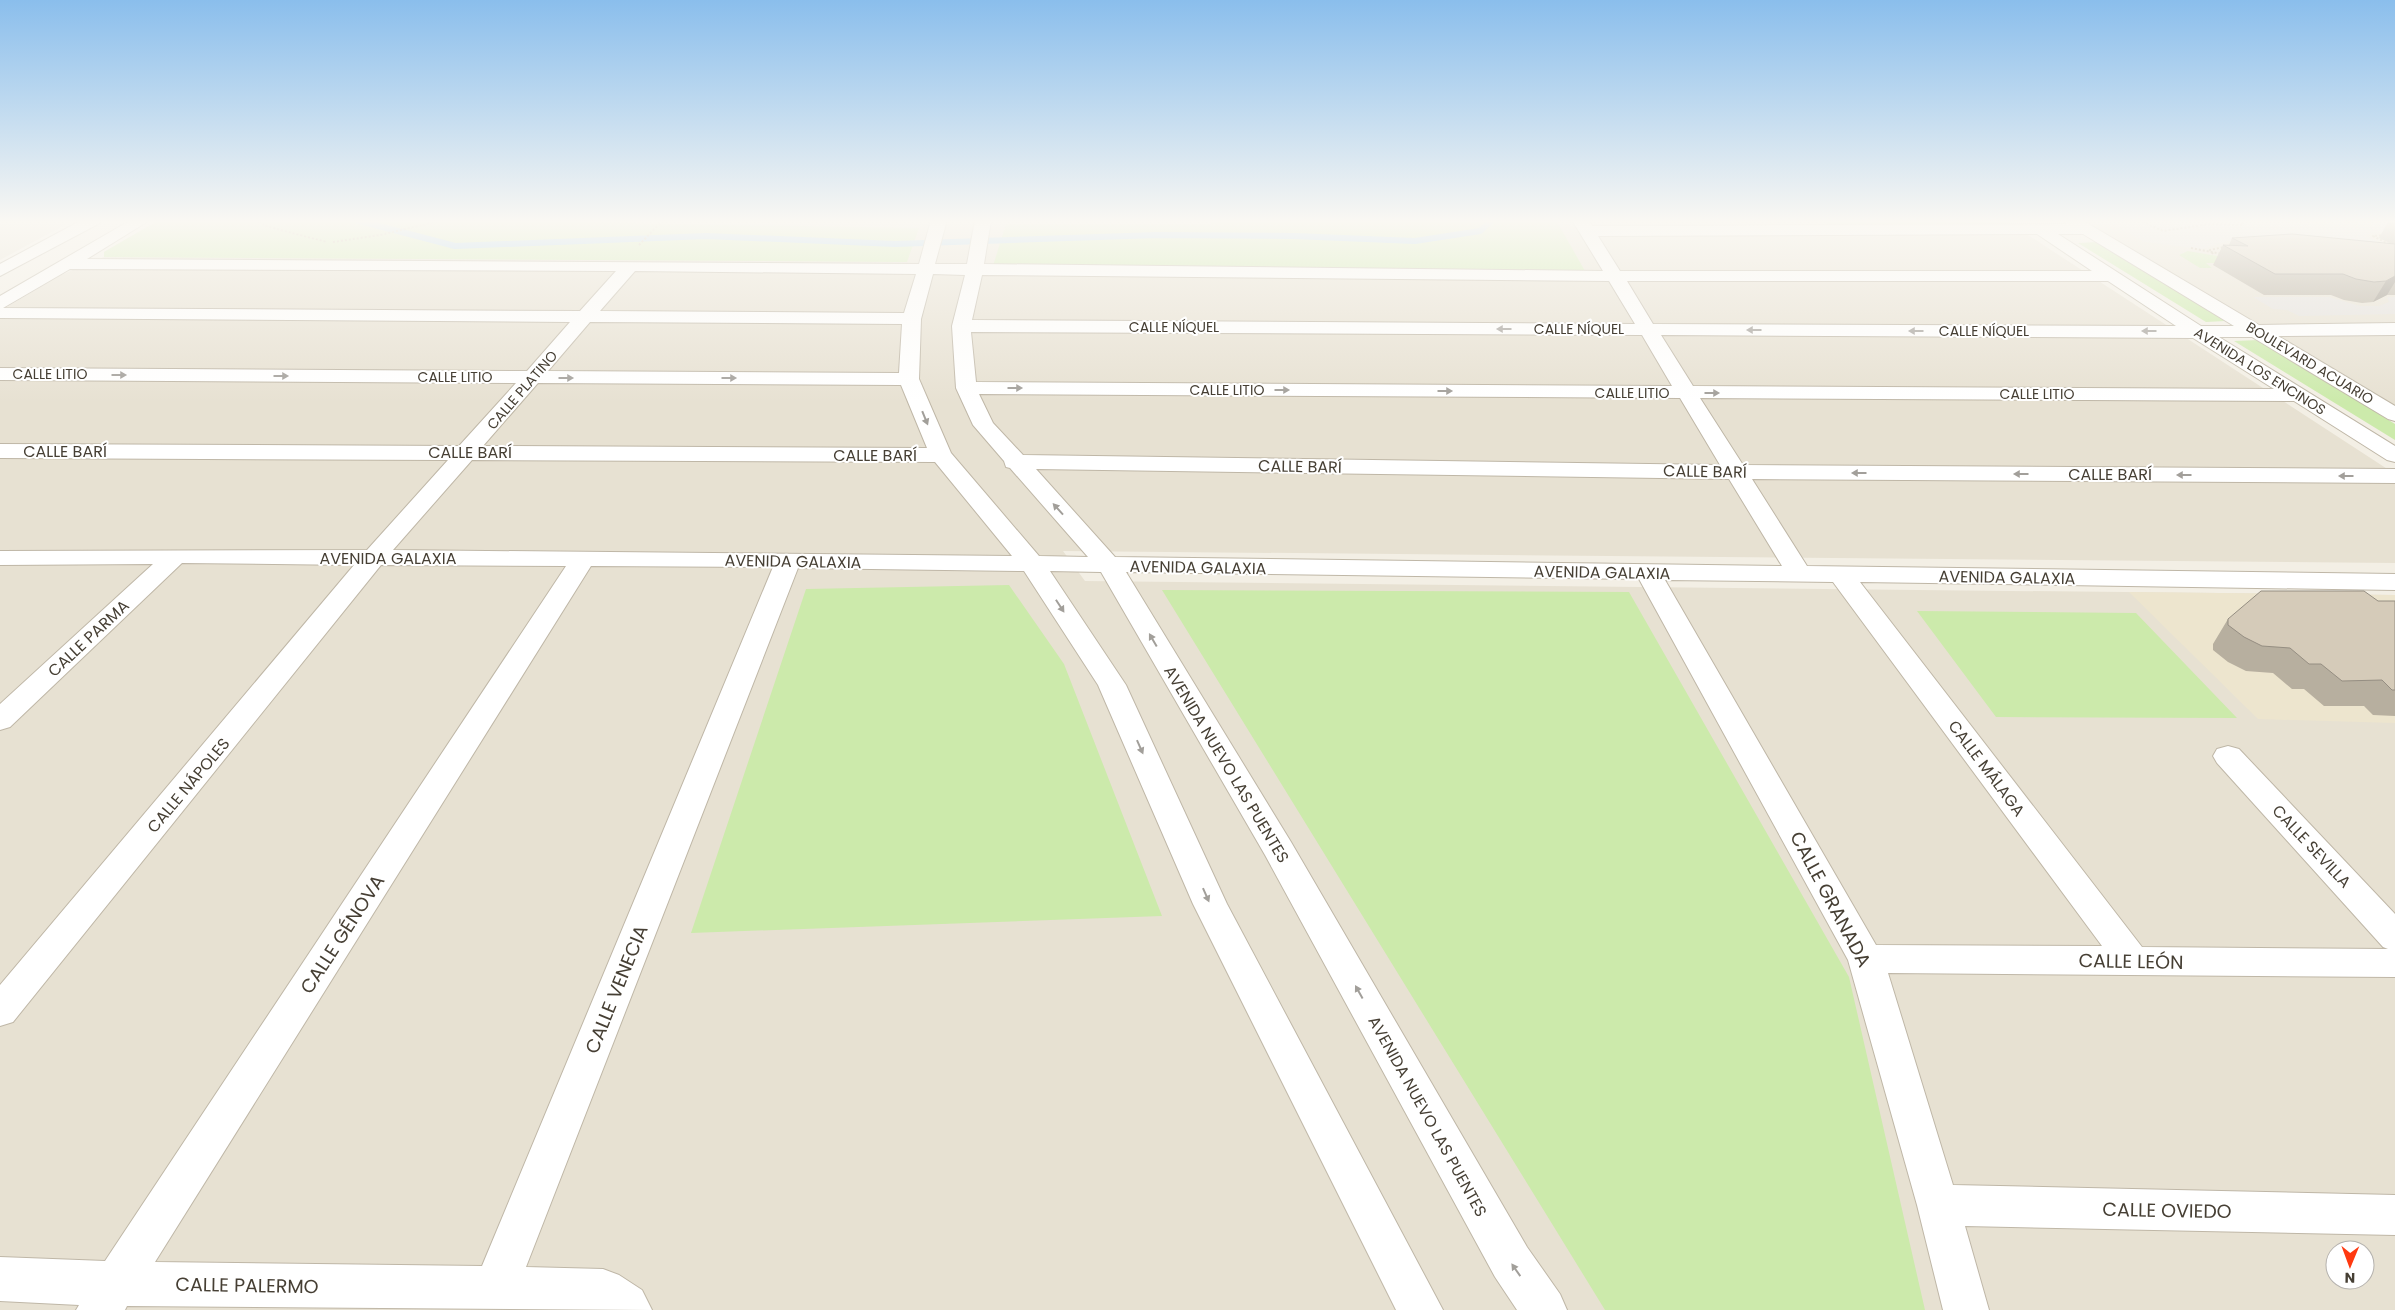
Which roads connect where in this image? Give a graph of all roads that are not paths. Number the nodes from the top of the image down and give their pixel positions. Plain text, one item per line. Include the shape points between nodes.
1 (36, 281) edge
2 (617, 281) edge
3 (922, 281) edge
4 (971, 281) edge
5 (1618, 281) edge
6 (2122, 281) edge
7 (2173, 281) edge
8 (0, 302) edge
9 (0, 313) edge
10 (586, 316) junction
11 (912, 318) junction
12 (960, 326) junction
13 (1648, 329) junction
14 (2395, 329) edge
15 (2256, 330) junction
16 (2197, 332) junction
17 (0, 374) edge
18 (534, 378) junction
19 (909, 379) junction
20 (966, 388) junction
21 (1687, 393) junction
22 (2299, 395) junction
23 (2395, 415) edge
24 (0, 451) edge
25 (467, 452) junction
26 (941, 455) junction
27 (2395, 455) edge
28 (1014, 462) junction
29 (1736, 472) junction
30 (2395, 476) edge
31 (176, 556) junction
32 (0, 558) edge
33 (374, 558) junction
34 (584, 558) junction
35 (789, 560) junction
36 (1033, 565) junction
37 (1110, 566) junction
38 (1648, 572) junction
39 (1799, 574) junction
40 (1841, 575) junction
41 (2395, 582) edge
42 (0, 720) edge
43 (2228, 756) dead end
44 (2395, 937) edge
45 (1866, 958) junction
46 (2132, 961) junction
47 (2395, 963) edge
48 (0, 1011) edge
49 (1938, 1205) junction
50 (2395, 1215) edge
51 (0, 1279) edge
52 (495, 1288) junction
53 (108, 1297) edge
54 (629, 1310) edge
55 (1420, 1310) edge
56 (1544, 1310) edge
57 (1966, 1310) edge

1 - 8 street
2 - 10 street, CALLE PLATINO
3 - 11 street
4 - 12 street, AVENIDA NUEVO LAS PUENTES
5 - 13 street
6 - 16 street, AVENIDA LOS ENCINOS
7 - 15 street, BOULEVARD ACUARIO
9 - 10 street
10 - 11 street
10 - 18 street, CALLE PLATINO
11 - 19 street
13 -> 12 street, CALLE NÍQUEL
12 - 20 street, AVENIDA NUEVO LAS PUENTES
16 -> 13 street, CALLE NÍQUEL
13 - 21 street
14 - 15 street, CALLE NÍQUEL
15 - 16 street, CALLE NÍQUEL
15 - 23 street, BOULEVARD ACUARIO
16 - 22 street, AVENIDA LOS ENCINOS
17 -> 18 street, CALLE LITIO
18 -> 19 street, CALLE LITIO
18 - 25 street, CALLE PLATINO
19 -> 26 street
20 -> 21 street, CALLE LITIO
20 - 28 street, AVENIDA NUEVO LAS PUENTES via 984,426
21 -> 22 street, CALLE LITIO
21 - 29 street
22 - 27 street, AVENIDA LOS ENCINOS
24 - 25 street, CALLE BARÍ
25 - 26 street, CALLE BARÍ
25 - 33 street, CALLE PLATINO
26 - 36 street
28 - 29 street, CALLE BARÍ
37 -> 28 street, AVENIDA NUEVO LAS PUENTES
30 -> 29 street, CALLE BARÍ
29 - 39 street
31 - 32 street, AVENIDA GALAXIA
31 - 33 street, AVENIDA GALAXIA
31 - 42 street, CALLE PARMA
33 - 34 street, AVENIDA GALAXIA
33 - 48 street, CALLE NÁPOLES
34 - 35 street, AVENIDA GALAXIA
34 - 53 street, CALLE GÉNOVA
35 - 36 street, AVENIDA GALAXIA
35 - 52 street, CALLE VENECIA
36 - 37 street, AVENIDA GALAXIA
36 -> 55 street via 1112,685 1210,904
37 - 38 street, AVENIDA GALAXIA
56 -> 37 street, AVENIDA NUEVO LAS PUENTES via 1510,1262 1279,851
38 - 39 street, AVENIDA GALAXIA
38 - 45 street, CALLE GRANADA
39 - 40 street, AVENIDA GALAXIA
40 - 41 street, AVENIDA GALAXIA
40 - 46 street, CALLE MÁLAGA
43 - 44 street, CALLE SEVILLA
45 - 46 street, CALLE LEÓN
45 - 49 street, CALLE GRANADA
46 - 47 street, CALLE LEÓN
49 - 50 street, CALLE OVIEDO
49 - 57 street, CALLE GRANADA
51 - 53 street, CALLE PALERMO
52 - 53 street, CALLE PALERMO
52 - 54 street via 603,1291

